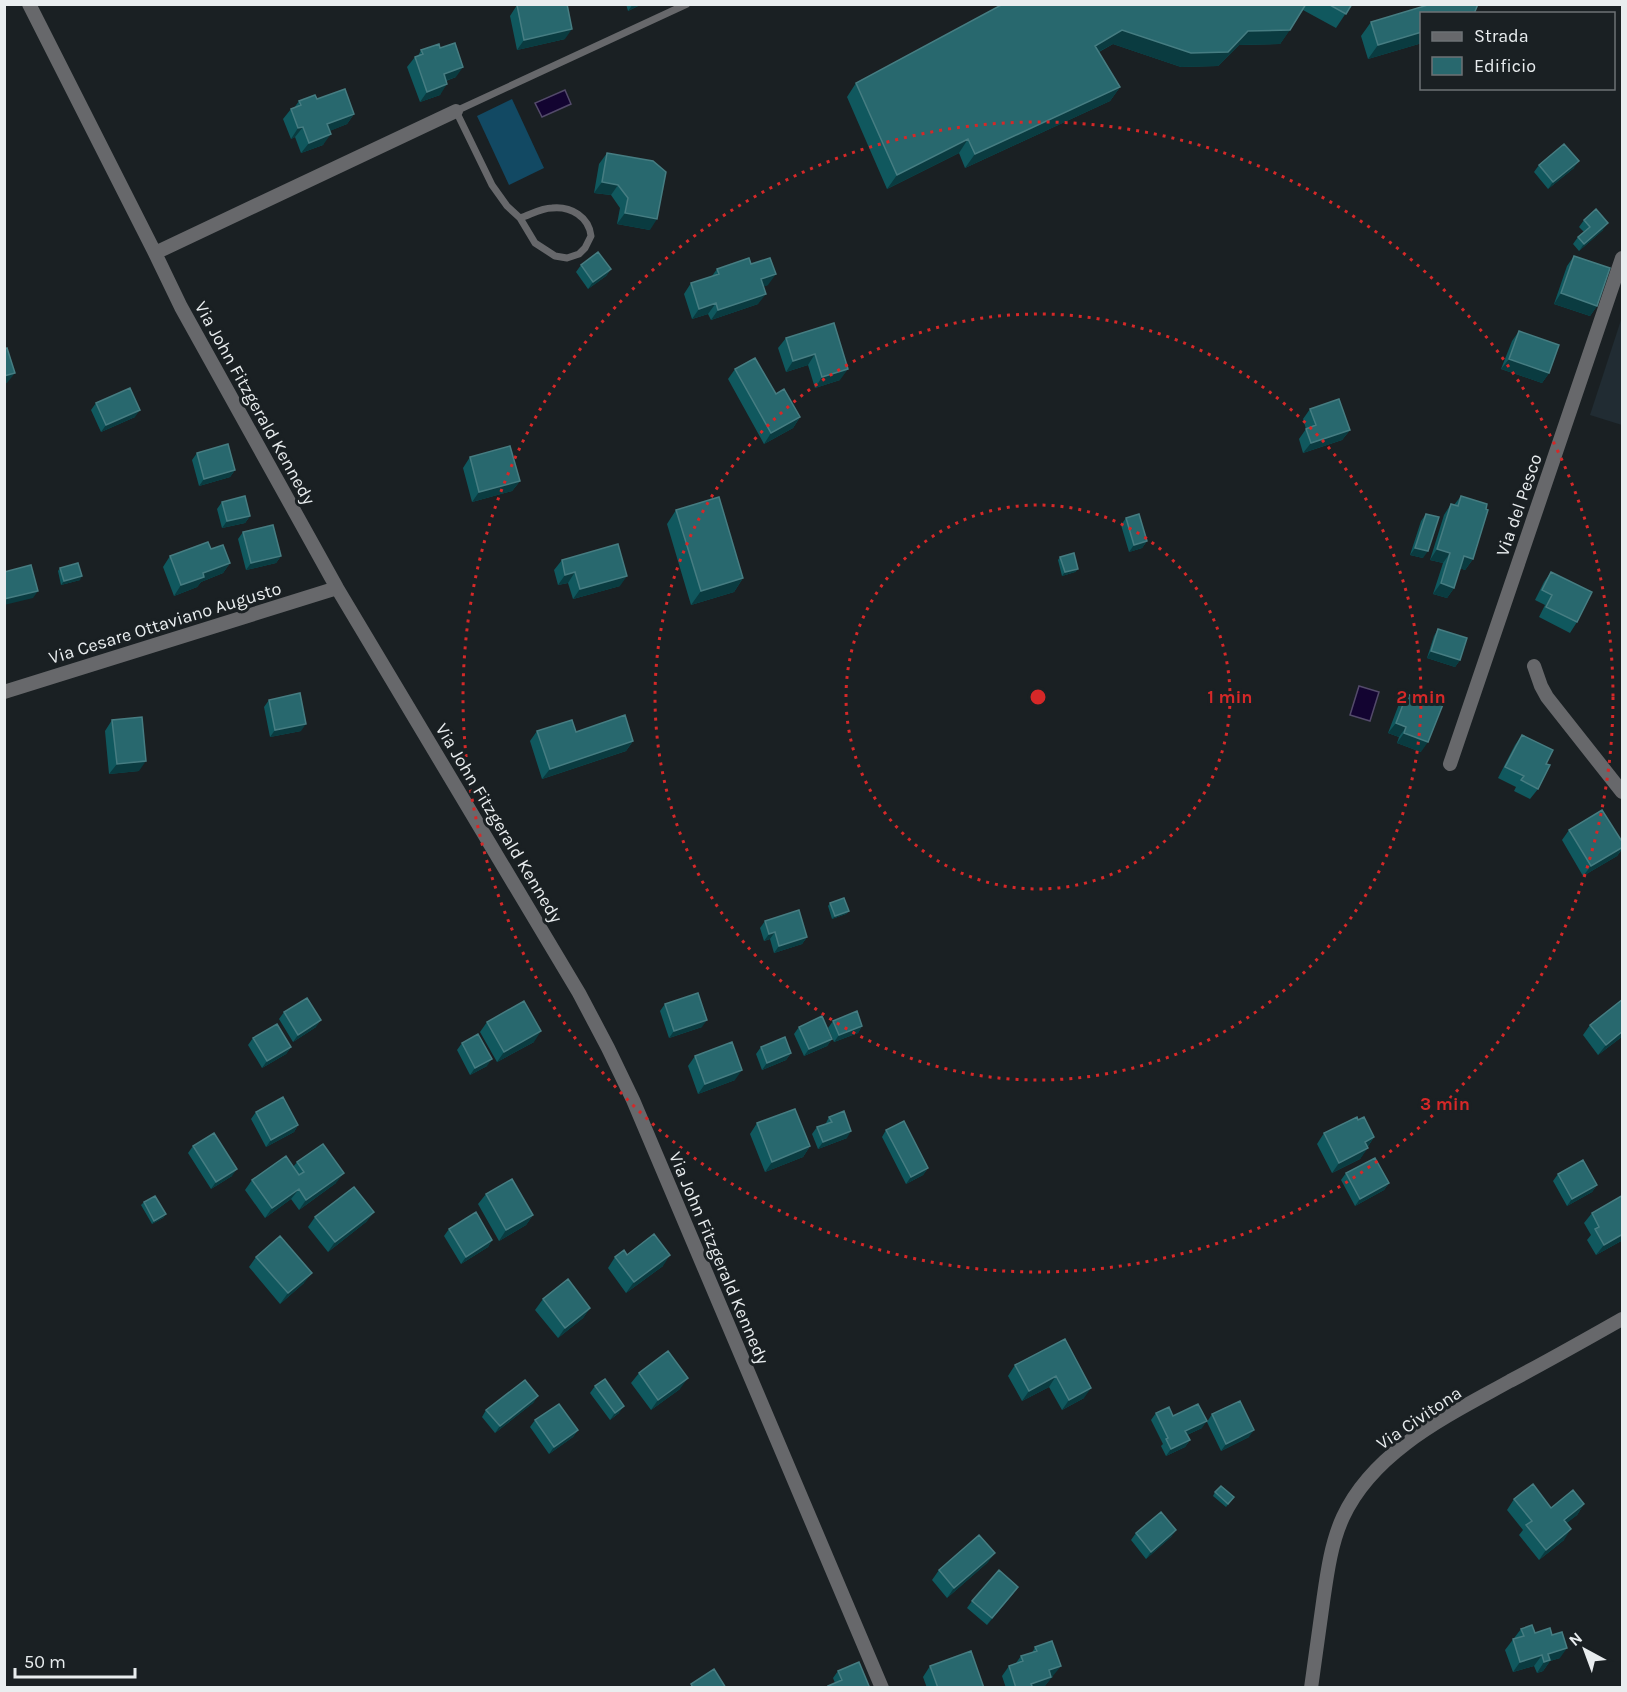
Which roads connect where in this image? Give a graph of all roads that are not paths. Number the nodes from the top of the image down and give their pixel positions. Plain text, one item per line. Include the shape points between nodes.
1 (29, 4) edge
2 (687, 4) edge
3 (456, 111) junction
4 (520, 218) junction
5 (155, 253) junction
6 (1623, 258) edge
7 (337, 588) junction
8 (1534, 666) dead end
9 (4, 692) edge
10 (1450, 764) dead end
11 (1623, 792) edge
12 (1623, 1319) edge
13 (882, 1688) edge
14 (1311, 1688) edge

1 - 5 street, Via John Fitzgerald Kennedy
2 - 3 lane
3 - 4 lane via 492,185
3 - 5 street
4 - 4 lane via 535,243 560,258 579,254 590,242 588,225 567,209 547,208
5 - 7 street, Via John Fitzgerald Kennedy
6 - 10 street, Via del Pesco
7 - 9 street, Via Cesare Ottaviano Augusto
7 - 13 street, Via John Fitzgerald Kennedy via 544,933 608,1048
8 - 11 street via 1547,697
12 - 14 street, Via Civitona via 1428,1429 1362,1486 1342,1519 1333,1548

